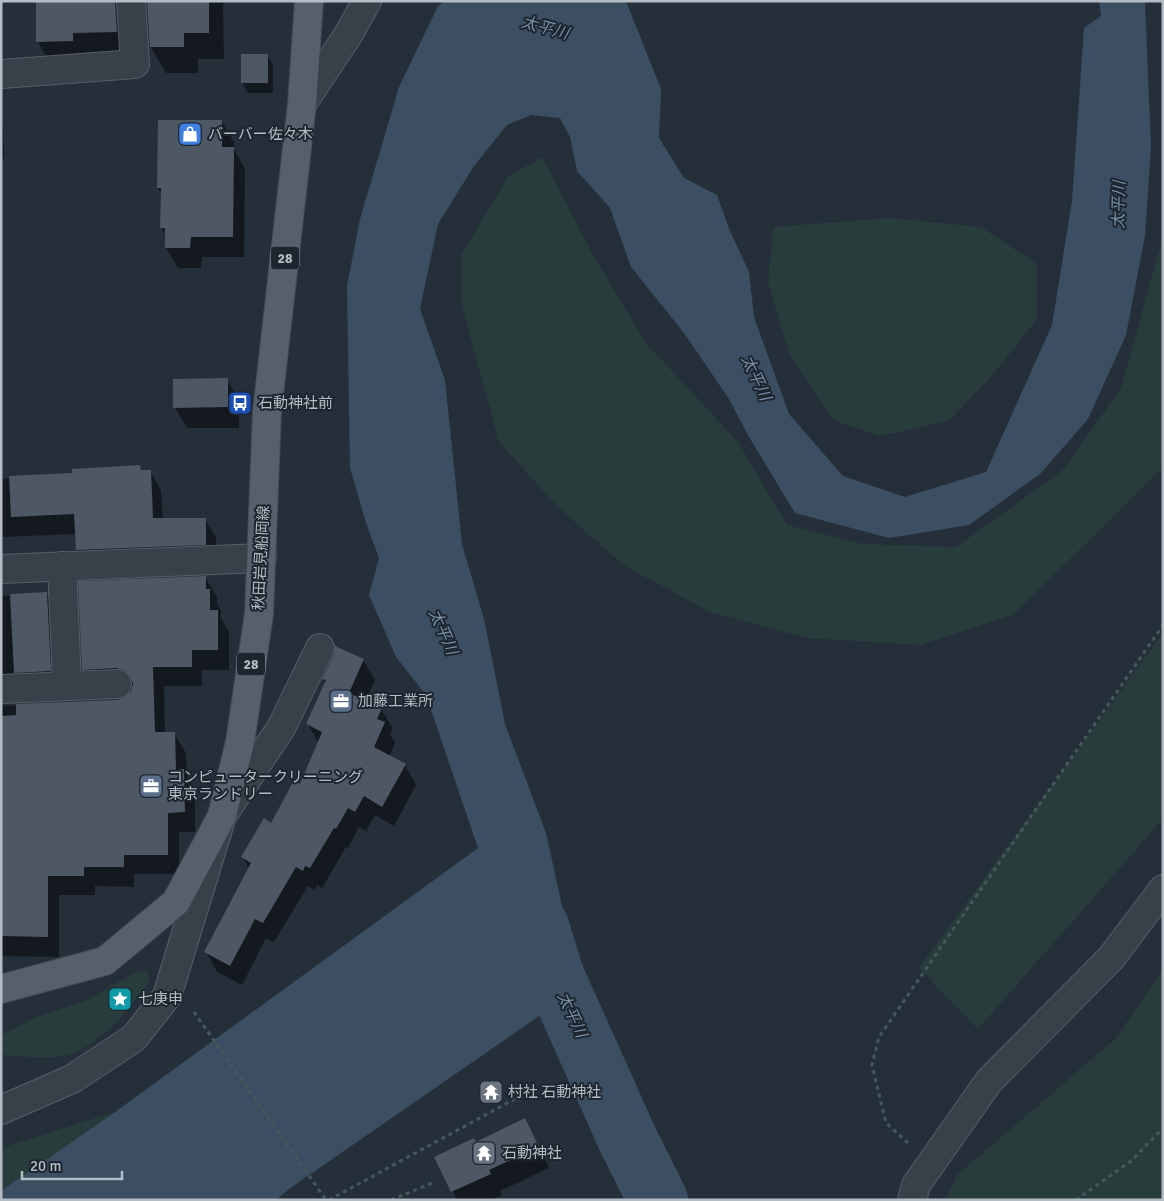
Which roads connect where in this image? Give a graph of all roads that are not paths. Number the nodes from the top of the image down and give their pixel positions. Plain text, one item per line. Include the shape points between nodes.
1 (131, 1) edge
2 (309, 1) edge
3 (367, 1) edge
4 (1, 74) edge
5 (302, 104) junction
6 (262, 558) junction
7 (62, 566) junction
8 (1, 569) edge
9 (320, 648) dead end
10 (117, 684) dead end
11 (67, 686) junction
12 (1, 689) edge
13 (281, 728) junction
14 (222, 816) junction
15 (1163, 889) edge
16 (183, 943) junction
17 (1, 989) edge
18 (1, 1110) edge
19 (912, 1200) edge

1 - 4 street via 135,64
2 - 5 main road, 秋田岩見船岡線 / 28
3 - 5 street
5 - 6 main road, 秋田岩見船岡線 / 28 via 267,412
6 - 7 street
6 - 14 main road, 秋田岩見船岡線 / 28 via 258,614 240,742
7 - 8 street
7 - 11 street
9 - 13 street
10 - 11 street
11 - 12 street
13 - 14 street
13 - 16 street
14 - 16 street
14 - 17 main road, 秋田岩見船岡線 / 28 via 176,902 105,961
15 - 19 street via 1111,958 989,1081 916,1185
16 - 18 street via 168,996 134,1038 72,1079

